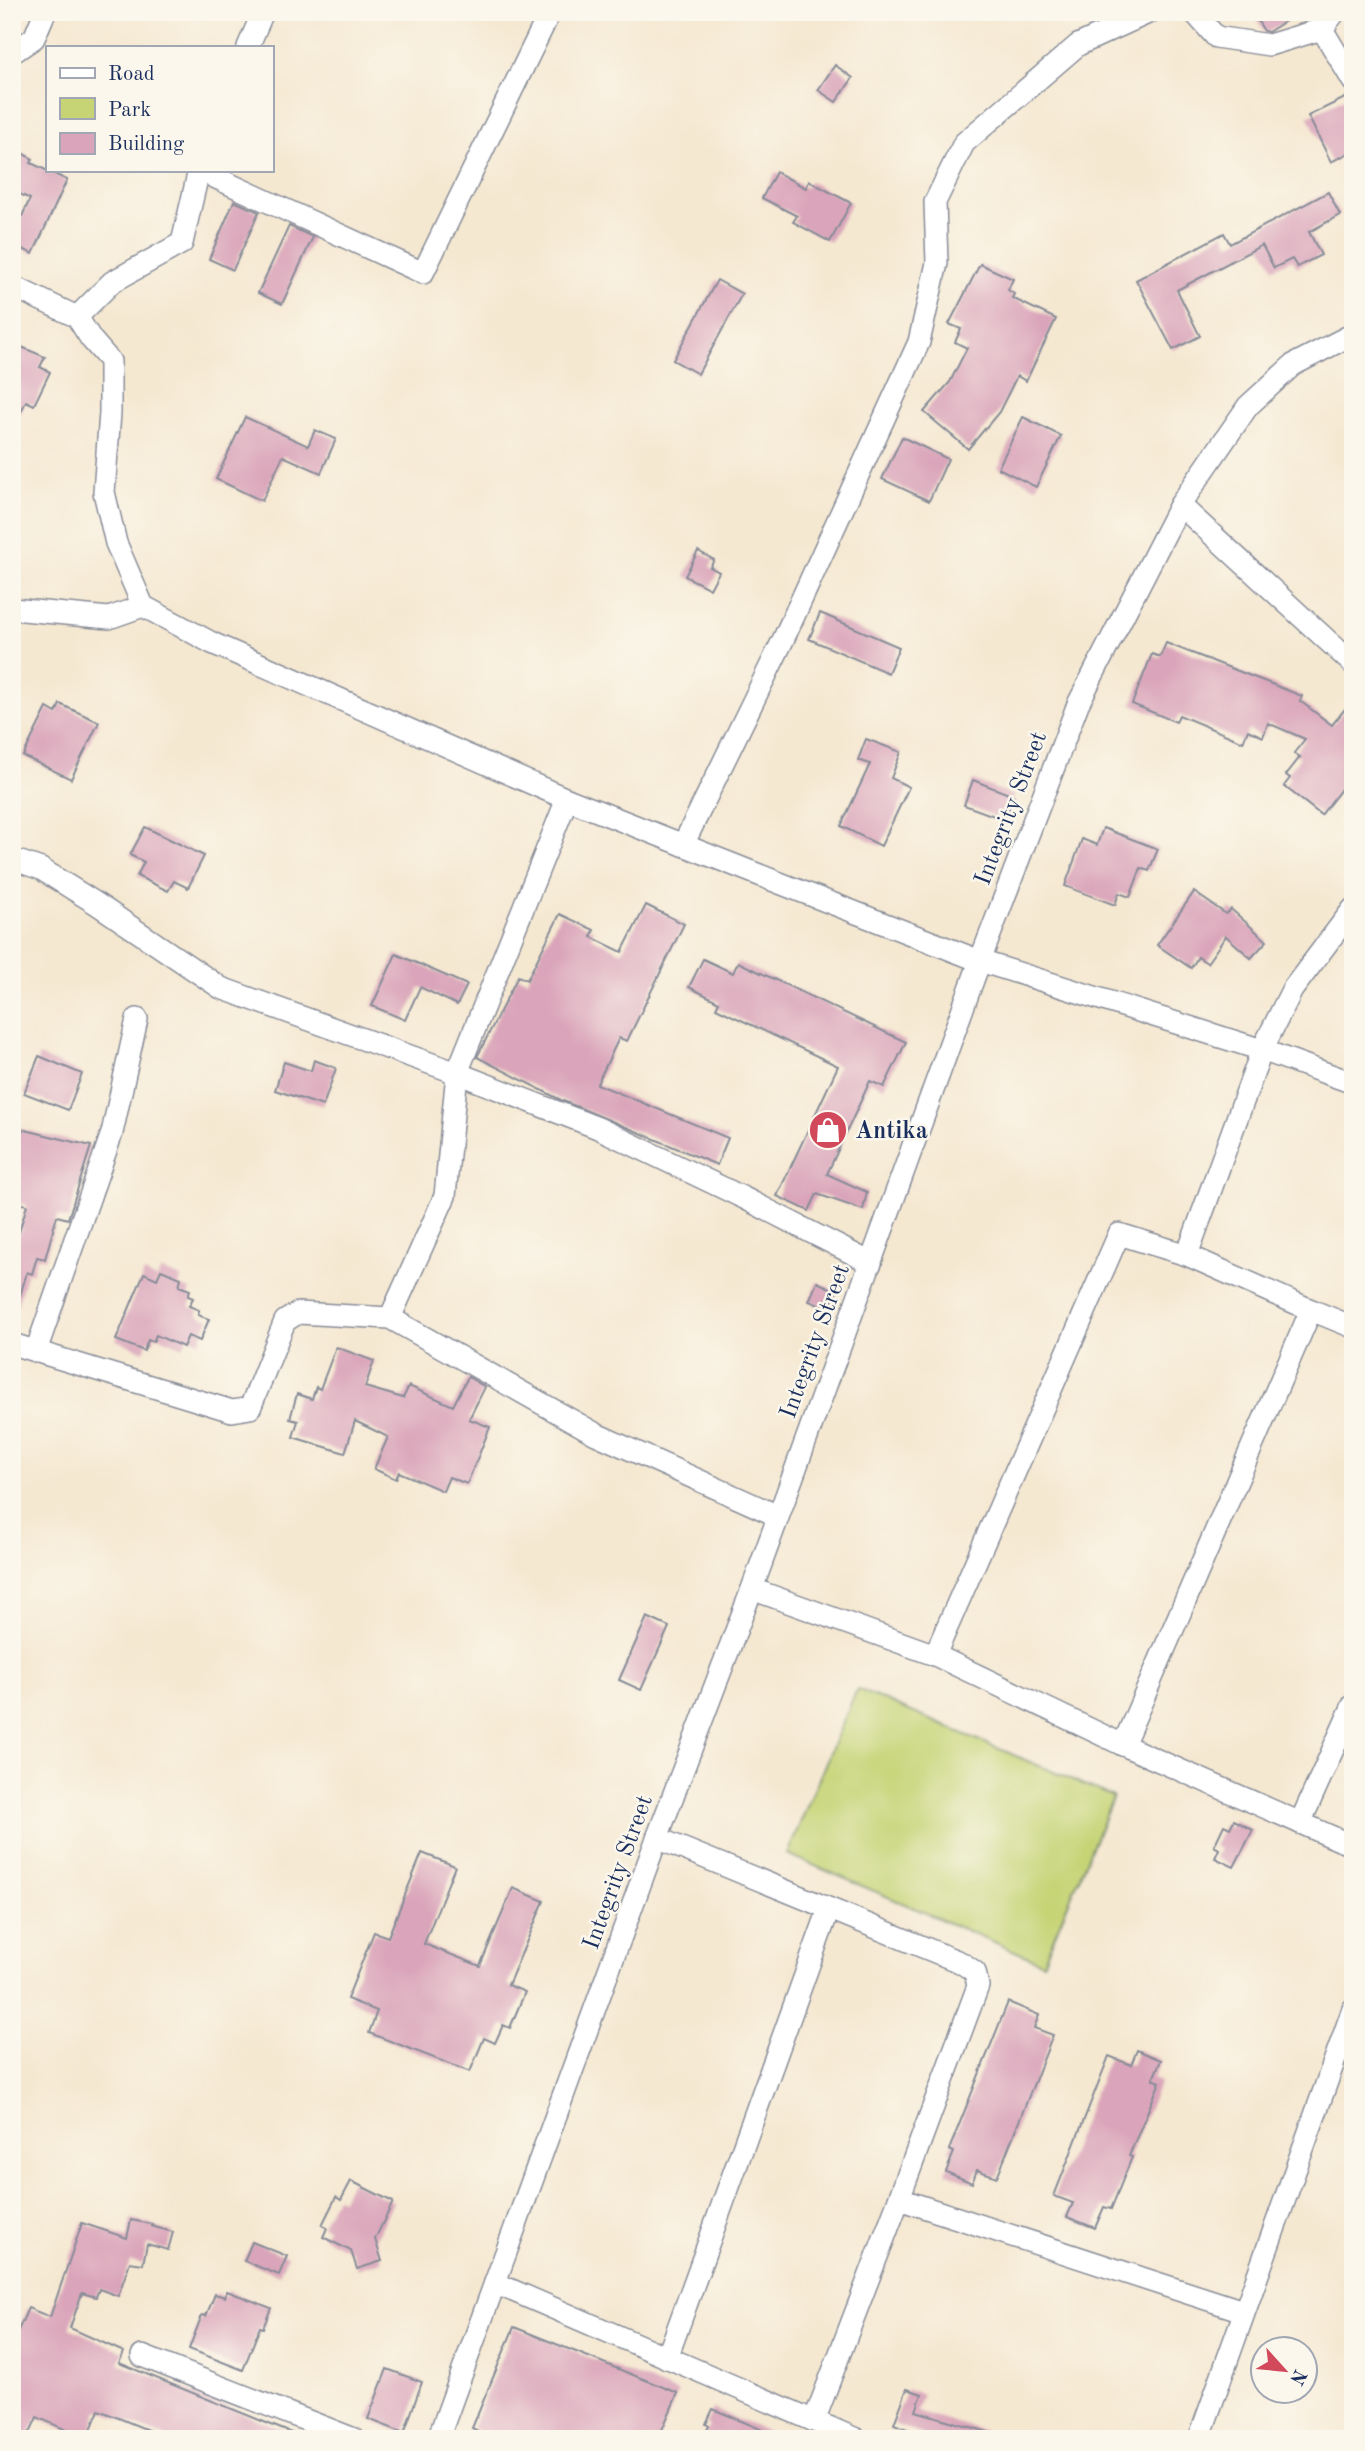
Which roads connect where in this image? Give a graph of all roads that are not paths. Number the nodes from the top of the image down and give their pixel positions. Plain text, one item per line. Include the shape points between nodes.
1 (45, 12) edge
2 (263, 12) edge
3 (550, 12) edge
4 (1150, 12) edge
5 (1194, 12) edge
6 (1328, 21) edge
7 (248, 46) edge
8 (12, 53) edge
9 (1353, 81) edge
10 (199, 172) edge
11 (203, 172) edge
12 (12, 286) edge
13 (78, 317) junction
14 (1353, 334) edge
15 (1180, 505) junction
16 (143, 606) junction
17 (12, 609) edge
18 (1353, 664) edge
19 (567, 799) junction
20 (683, 845) junction
21 (12, 859) edge
22 (1353, 909) edge
23 (980, 961) junction
24 (137, 1019) dead end
25 (1262, 1050) junction
26 (457, 1073) junction
27 (1353, 1083) edge
28 (1187, 1255) junction
29 (871, 1263) junction
30 (1311, 1310) junction
31 (390, 1318) junction
32 (1353, 1327) edge
33 (12, 1344) edge
34 (36, 1351) junction
35 (778, 1516) junction
36 (752, 1589) junction
37 (935, 1655) junction
38 (1353, 1705) edge
39 (1122, 1745) junction
40 (1300, 1823) junction
41 (657, 1838) junction
42 (1353, 1846) edge
43 (829, 1909) junction
44 (1353, 2009) edge
45 (899, 2199) junction
46 (495, 2283) junction
47 (1243, 2311) junction
48 (142, 2356) dead end
49 (667, 2358) junction
50 (814, 2421) junction
51 (354, 2439) edge
52 (438, 2439) edge
53 (856, 2439) edge
54 (1199, 2439) edge

1 - 8 street via 34,38
2 - 7 street
3 - 11 street via 423,274
4 - 20 street via 1078,45 964,143 935,202 937,263 919,342
5 - 6 street via 1216,37 1269,45
6 - 9 street
10 - 13 street via 182,243 112,282
12 - 13 street
13 - 16 street via 110,361 104,492 116,543
14 - 15 street, Integrity Street via 1293,365 1248,406
15 - 18 street
15 - 23 street, Integrity Street via 1078,704
16 - 17 street via 109,618
16 - 19 street via 212,643
19 - 20 street
19 - 26 street
20 - 23 street
21 - 26 street via 41,869 221,988
22 - 25 street via 1292,990
23 - 25 street
23 - 29 street, Integrity Street
24 - 34 street via 112,1133
25 - 27 street
25 - 28 street
26 - 29 street via 598,1128
26 - 31 street via 445,1196
28 - 30 street
28 - 37 street via 1119,1234
29 - 35 street, Integrity Street
30 - 32 street
30 - 39 street
31 - 34 street via 298,1313 285,1321 250,1408 232,1411
31 - 35 street via 596,1434
33 - 34 street
35 - 36 street, Integrity Street
36 - 37 street
36 - 41 street, Integrity Street
37 - 39 street
38 - 40 street
39 - 40 street
40 - 42 street
41 - 43 street
41 - 46 street, Integrity Street
43 - 45 street via 975,1972 978,1986
43 - 49 street
44 - 47 street
45 - 47 street
45 - 50 street
46 - 49 street
46 - 52 street, Integrity Street
47 - 54 street
48 - 51 street
49 - 50 street
50 - 53 street

